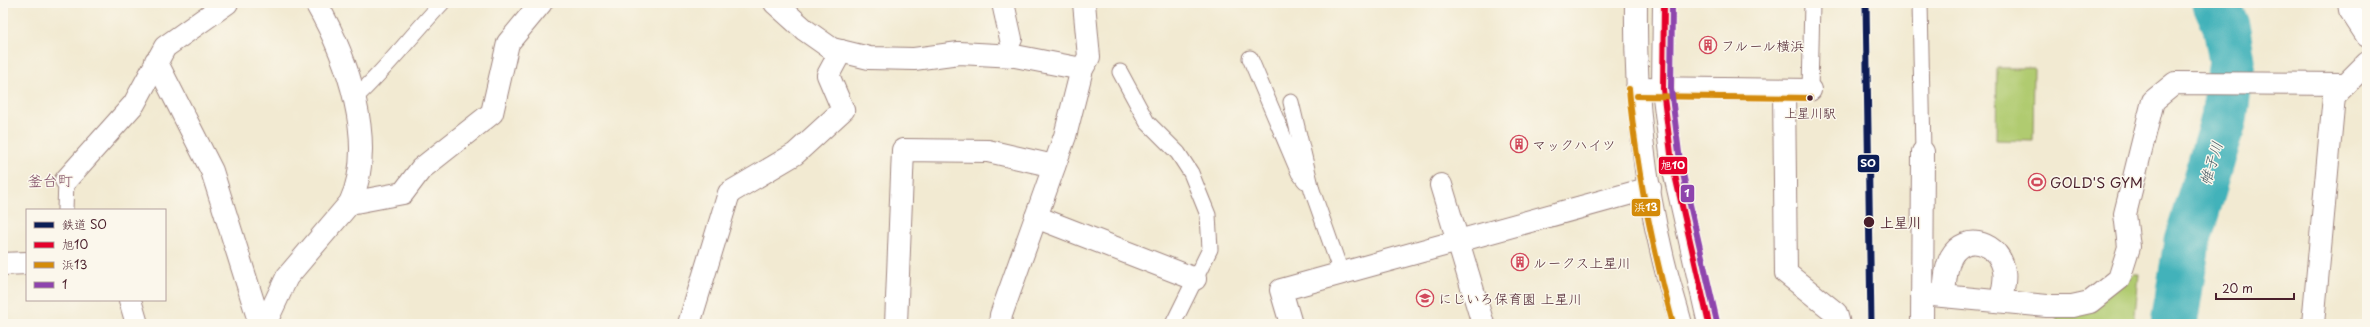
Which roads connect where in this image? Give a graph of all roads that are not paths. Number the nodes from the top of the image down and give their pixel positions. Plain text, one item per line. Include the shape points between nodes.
1 (227, 3) edge
2 (442, 3) edge
3 (542, 3) edge
4 (775, 3) edge
5 (1003, 3) edge
6 (1084, 3) edge
7 (1636, 3) edge
8 (1664, 3) edge
9 (1812, 3) edge
10 (1920, 3) edge
11 (2350, 3) edge
12 (323, 6) edge
13 (2367, 36) edge
14 (1011, 39) dead end
15 (840, 51) junction
16 (1250, 58) dead end
17 (156, 61) junction
18 (2367, 63) edge
19 (1082, 69) junction
20 (1120, 72) dead end
21 (2346, 84) junction
22 (1637, 88) junction
23 (1662, 89) junction
24 (1784, 90) junction
25 (1810, 90) joint
26 (354, 99) junction
27 (1291, 102) dead end
28 (1923, 152) joint
29 (1054, 166) junction
30 (66, 180) joint
31 (1441, 185) dead end
32 (1650, 188) junction
33 (1312, 190) junction
34 (350, 203) junction
35 (65, 209) edge
36 (1036, 217) junction
37 (1460, 242) junction
38 (26, 263) edge
39 (3, 264) edge
40 (1342, 275) junction
41 (1195, 279) junction
42 (1922, 294) junction
43 (1944, 296) junction
44 (130, 301) edge
45 (2001, 301) junction
46 (137, 324) edge
47 (260, 324) edge
48 (265, 324) edge
49 (689, 324) edge
50 (896, 324) edge
51 (1000, 324) edge
52 (1173, 324) edge
53 (1291, 324) edge
54 (1483, 324) edge
55 (1681, 324) edge
56 (1709, 324) edge
57 (1839, 324) edge
58 (1922, 324) edge
59 (2313, 324) edge

1 - 17 main road via 165,47
2 - 26 lane via 378,77
3 - 34 main road via 508,43 492,113 421,168 403,193
4 - 15 main road via 805,30 832,49
5 - 14 main road
6 - 19 main road via 1089,57
7 - 22 main road
8 - 23 main road
9 - 25 lane
10 - 28 lane
11 - 13 main road via 2350,10
12 - 26 main road
15 - 19 main road via 869,58 914,58 959,53 1015,56
15 - 49 main road via 828,75 843,110 795,154 729,193
16 - 33 lane via 1299,173
17 - 30 main road via 134,104
17 - 47 main road via 212,171
18 - 21 main road
19 - 29 main road via 1065,136
20 - 41 lane via 1147,122 1178,153 1190,173 1208,216 1210,249
21 - 45 main road via 2175,83 2153,101 2125,214 2129,247 2119,279 2090,302 2047,306
21 - 59 main road via 2334,96
22 - 23 main road
22 - 32 main road
23 - 24 main road
23 - 56 main road via 1672,162
24 - 25 main road
24 - 57 main road via 1786,273 1836,314
26 - 34 main road via 362,151 357,189
27 - 33 lane
28 - 42 main road
29 - 36 main road
29 - 50 main road via 988,151 903,150
30 - 35 lane
31 - 37 main road
32 - 37 main road
32 - 55 main road via 1661,253
33 - 40 lane
34 - 48 main road via 287,276
36 - 41 main road
36 - 51 main road
37 - 40 main road
37 - 54 main road
38 - 39 main road
40 - 53 main road via 1281,290
41 - 52 lane
42 - 43 main road
42 - 58 main road
43 - 45 main road
43 - 45 main road via 1946,272 1952,256 1966,244 1982,243 1996,250 2004,271
44 - 46 main road

